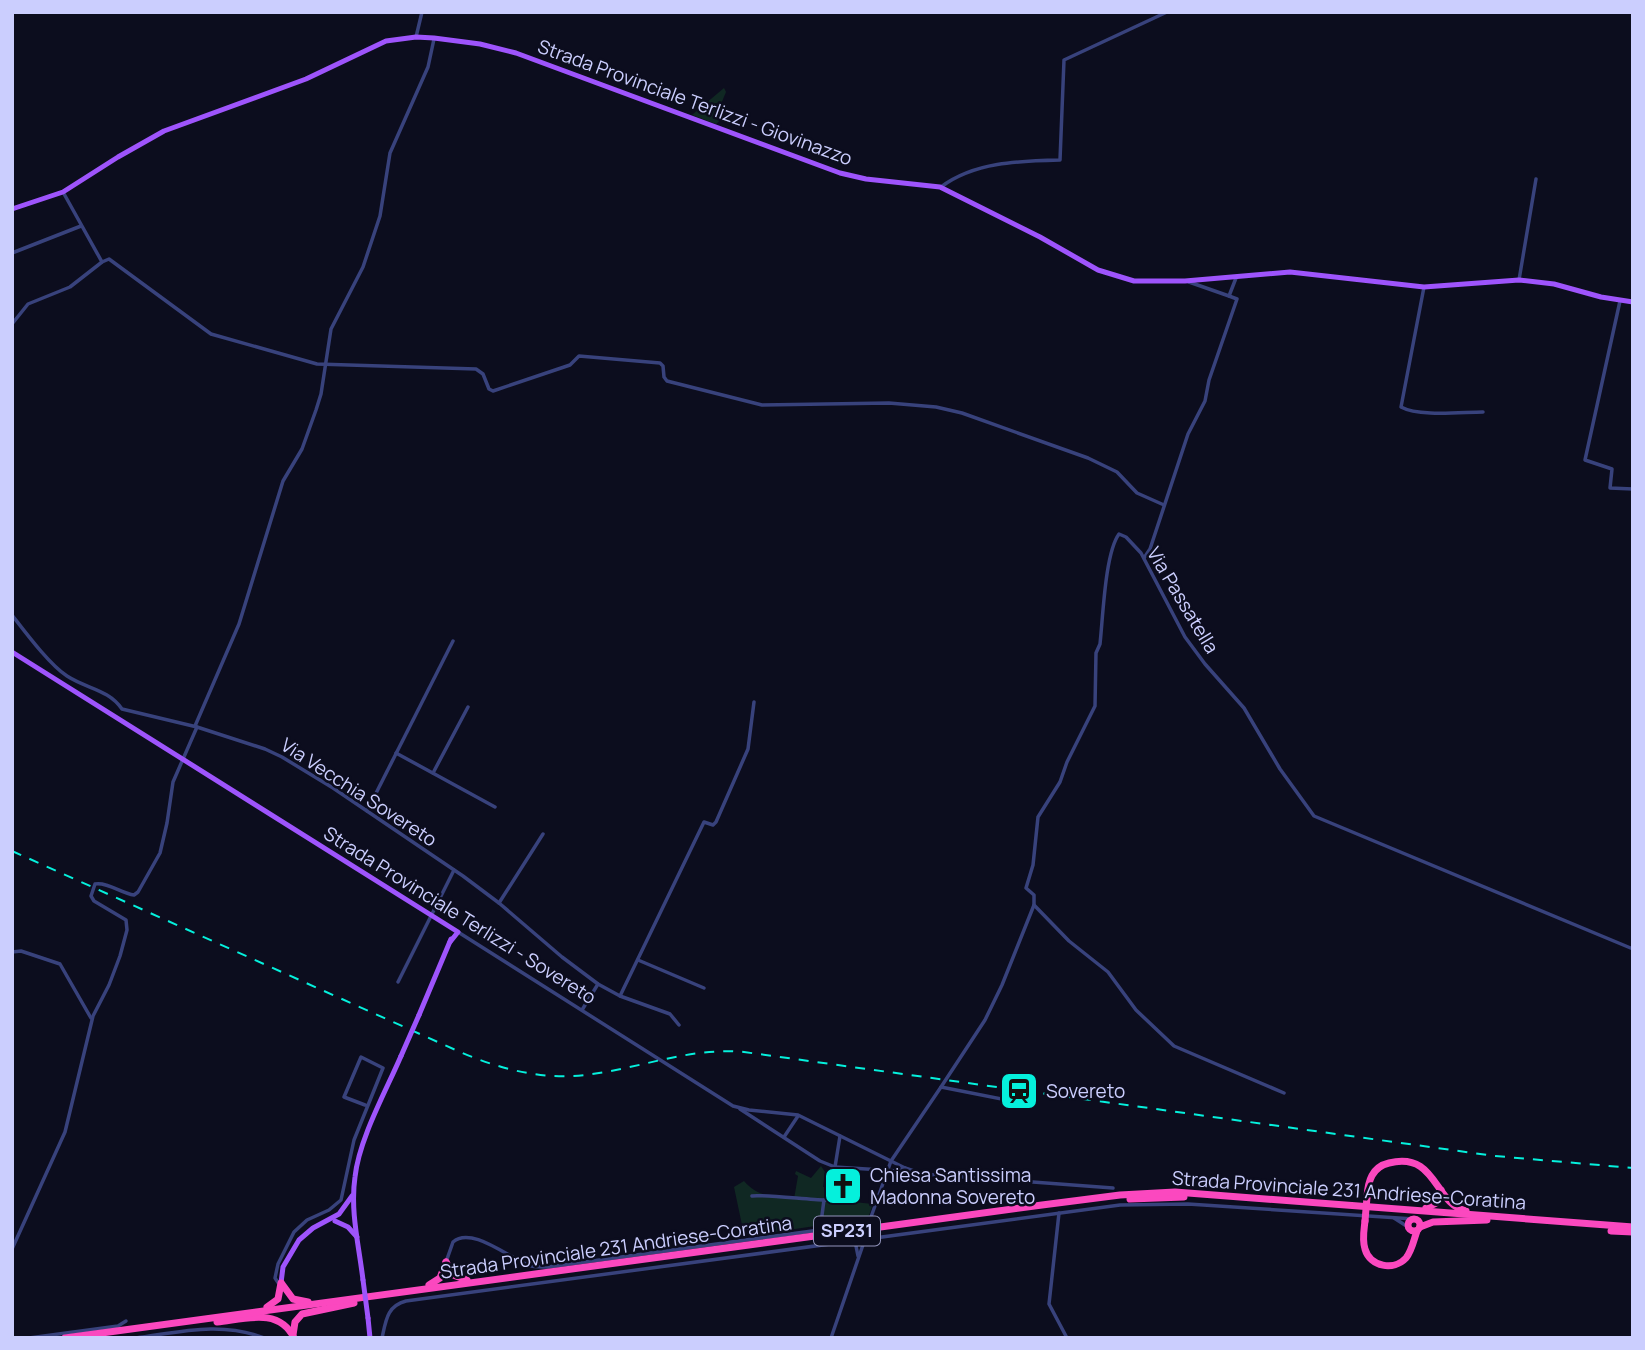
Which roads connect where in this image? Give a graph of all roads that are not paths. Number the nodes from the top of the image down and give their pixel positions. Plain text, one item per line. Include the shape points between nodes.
1 (422, 12) edge
2 (1167, 12) edge
3 (416, 37) junction
4 (434, 38) junction
5 (1536, 179) dead end
6 (941, 187) junction
7 (64, 192) junction
8 (12, 209) edge
9 (81, 226) junction
10 (12, 253) edge
11 (102, 262) junction
12 (1237, 276) junction
13 (1519, 280) junction
14 (1185, 281) junction
15 (1424, 286) junction
16 (1229, 296) junction
17 (1620, 301) junction
18 (1633, 303) edge
19 (12, 324) edge
20 (326, 364) junction
21 (1483, 412) dead end
22 (1633, 489) edge
23 (1164, 505) junction
24 (1144, 558) junction
25 (12, 615) edge
26 (453, 641) dead end
27 (12, 652) edge
28 (754, 702) dead end
29 (468, 707) dead end
30 (122, 709) junction
31 (113, 715) junction
32 (196, 727) junction
33 (396, 753) junction
34 (182, 759) junction
35 (433, 773) junction
36 (495, 807) dead end
37 (367, 811) junction
38 (543, 834) dead end
39 (454, 870) junction
40 (499, 903) junction
41 (1034, 905) junction
42 (430, 915) junction
43 (455, 931) junction
44 (1633, 949) edge
45 (12, 952) edge
46 (638, 960) junction
47 (398, 982) dead end
48 (598, 984) junction
49 (704, 988) dead end
50 (620, 996) junction
51 (582, 1010) junction
52 (92, 1019) junction
53 (679, 1025) dead end
54 (941, 1087) junction
55 (1284, 1093) dead end
56 (1022, 1103) dead end
57 (365, 1105) dead end
58 (738, 1108) junction
59 (799, 1115) junction
60 (840, 1136) junction
61 (784, 1137) junction
62 (891, 1161) junction
63 (835, 1167) junction
64 (905, 1168) junction
65 (886, 1171) junction
66 (1113, 1188) dead end
67 (1441, 1189) junction
68 (354, 1192) junction
69 (752, 1196) dead end
70 (824, 1200) junction
71 (852, 1202) dead end
72 (1386, 1208) junction
73 (1059, 1213) junction
74 (355, 1218) junction
75 (1392, 1218) junction
76 (1516, 1218) junction
77 (1414, 1219) joint
78 (333, 1220) junction
79 (1487, 1220) junction
80 (1413, 1229) junction
81 (820, 1230) junction
82 (1633, 1230) edge
83 (358, 1238) junction
84 (865, 1239) junction
85 (855, 1241) junction
86 (12, 1249) edge
87 (858, 1257) junction
88 (446, 1262) junction
89 (515, 1276) junction
90 (281, 1283) junction
91 (396, 1293) junction
92 (354, 1301) junction
93 (216, 1319) junction
94 (126, 1321) dead end
95 (294, 1337) edge
96 (29, 1338) edge
97 (65, 1338) edge
98 (99, 1338) edge
99 (136, 1338) edge
100 (264, 1338) edge
101 (370, 1338) edge
102 (382, 1338) edge
103 (831, 1338) edge
104 (1067, 1338) edge

1 - 3 street
2 - 6 street via 1064,60 1060,160 974,170
3 - 4 main road, Strada Provinciale Terlizzi - Giovinazzo
3 - 7 main road, Strada Provinciale Terlizzi - Giovinazzo via 386,41 306,79 164,131
4 - 6 main road, Strada Provinciale Terlizzi - Giovinazzo via 516,53 840,173
4 - 20 street via 428,67 390,153 380,216 363,267 331,329
5 - 13 street
6 - 14 main road, Strada Provinciale Terlizzi - Giovinazzo via 1116,277
7 - 8 main road, Strada Provinciale Terlizzi - Giovinazzo
7 - 9 street
9 - 10 street
9 - 11 street
11 - 19 street via 70,287 28,304
11 - 20 street via 109,259 207,332 312,364
12 - 14 main road, Strada Provinciale Terlizzi - Giovinazzo
12 - 15 main road, Strada Provinciale Terlizzi - Giovinazzo via 1305,272
12 - 16 street
13 - 15 main road, Strada Provinciale Terlizzi - Giovinazzo
13 - 17 main road, Strada Provinciale Terlizzi - Giovinazzo
14 - 16 street
15 - 21 street via 1401,407 1425,412
16 - 23 street via 1237,299 1233,313
17 - 18 main road, Strada Provinciale Terlizzi - Giovinazzo
17 - 22 street via 1585,460 1612,469 1610,488
20 - 23 street via 476,369 494,391 570,365 579,356 660,363 667,381 761,405 936,407 1088,458 1117,472 1137,494
20 - 32 street via 319,402 302,449 283,481 239,624
23 - 24 street
24 - 41 street, Via Passatella via 1124,535 1117,535 1107,565 1094,706 1060,782 1038,817 1026,888 1034,895
24 - 44 street, Via Passatella via 1185,637 1244,708 1314,816
25 - 30 street, Via Vecchia Sovereto via 65,675 115,698
26 - 33 street
27 - 31 main road, Strada Provinciale Terlizzi - Sovereto
28 - 46 street via 748,749 716,822 704,822
29 - 35 street
30 - 31 street
30 - 32 street, Via Vecchia Sovereto
31 - 34 main road, Strada Provinciale Terlizzi - Sovereto
32 - 34 street
32 - 37 street, Via Vecchia Sovereto via 265,749
33 - 35 street
33 - 37 street
34 - 42 main road, Strada Provinciale Terlizzi - Sovereto
34 - 52 street via 173,782 160,853 138,892 127,894 100,883 92,889 94,901 128,925 109,985
35 - 36 street
37 - 39 street, Via Vecchia Sovereto
38 - 40 street
39 - 40 street, Via Vecchia Sovereto
39 - 42 street
40 - 48 street, Via Vecchia Sovereto
41 - 54 street, Via Passatella via 985,1020
41 - 55 street via 1108,972 1136,1010 1174,1046
42 - 43 main road, Strada Provinciale Terlizzi - Sovereto
42 - 47 street
43 - 51 street, Strada Provinciale Terlizzi - Sovereto
43 - 68 main road, bridge via 358,1158
45 - 52 street via 60,964
46 - 49 street
46 - 50 street
48 - 50 street, Via Vecchia Sovereto
48 - 51 street
50 - 53 street, Via Vecchia Sovereto via 670,1014
51 - 58 street, Strada Provinciale Terlizzi - Sovereto
52 - 86 street via 65,1132
54 - 56 street
54 - 62 street, Via Passatella
57 - 90 street via 344,1097 361,1057 383,1068 354,1140 344,1194 336,1205 294,1232 276,1269 276,1282
58 - 59 street, Strada Provinciale Terlizzi - Sovereto
58 - 61 street
59 - 60 street, Strada Provinciale Terlizzi - Sovereto
59 - 61 street
60 - 62 street, Strada Provinciale Terlizzi - Sovereto
60 - 63 street
61 - 63 street
62 - 64 street, Strada Provinciale Terlizzi - Sovereto
62 - 65 street, Via Passatella
63 - 65 street
64 - 65 street
64 - 66 street via 923,1174
65 - 81 street, Via Passatella via 869,1221
67 - 72 highway, SP231 via 1439,1200 1431,1207
67 - 76 highway, SP231 via 1462,1211
67 - 80 highway, SP231, bridge via 1433,1176 1409,1163 1382,1165 1373,1173 1365,1221 1369,1258 1386,1266 1397,1264 1407,1257
68 - 74 main road
68 - 78 main road
69 - 70 street
70 - 71 street
70 - 81 street
72 - 76 highway, Strada Provinciale 231 Andriese-Coratina / SP231
72 - 89 highway, Strada Provinciale 231 Andriese-Coratina / SP231 via 1220,1194 1134,1194
73 - 75 street via 1120,1205 1188,1204
73 - 84 street
73 - 104 street via 1049,1304
74 - 78 main road
74 - 83 main road
75 - 77 street
75 - 80 street
76 - 82 highway, Strada Provinciale 231 Andriese-Coratina / SP231
77 - 80 highway via 1419,1222
78 - 83 main road
78 - 90 main road via 310,1229 297,1242 283,1267
79 - 80 highway, SP231 via 1435,1222
79 - 82 highway, Strada Provinciale 231 Andriese-Coratina / SP231
79 - 92 highway, Strada Provinciale 231 Andriese-Coratina / SP231 via 1208,1198 1141,1198
81 - 88 street via 548,1267 530,1266 465,1237 454,1241
83 - 101 main road, bridge
84 - 85 street
84 - 87 street
85 - 87 street
85 - 102 street via 407,1301 390,1309
87 - 103 street
88 - 89 highway via 461,1279
88 - 91 highway via 434,1283
89 - 91 highway, Strada Provinciale 231 Andriese-Coratina / SP231
90 - 92 highway, SP231 via 300,1301
90 - 93 highway, SP231 via 280,1297 271,1306
91 - 92 highway, Strada Provinciale 231 Andriese-Coratina / SP231
92 - 93 highway, Strada Provinciale 231 Andriese-Coratina / SP231
92 - 95 highway, SP231 via 302,1314 295,1321
93 - 95 highway, SP231 via 274,1318
93 - 97 highway, Strada Provinciale 231 Andriese-Coratina / SP231
93 - 98 highway, Strada Provinciale 231 Andriese-Coratina / SP231
94 - 96 street via 118,1326
99 - 100 street via 210,1328 236,1329

